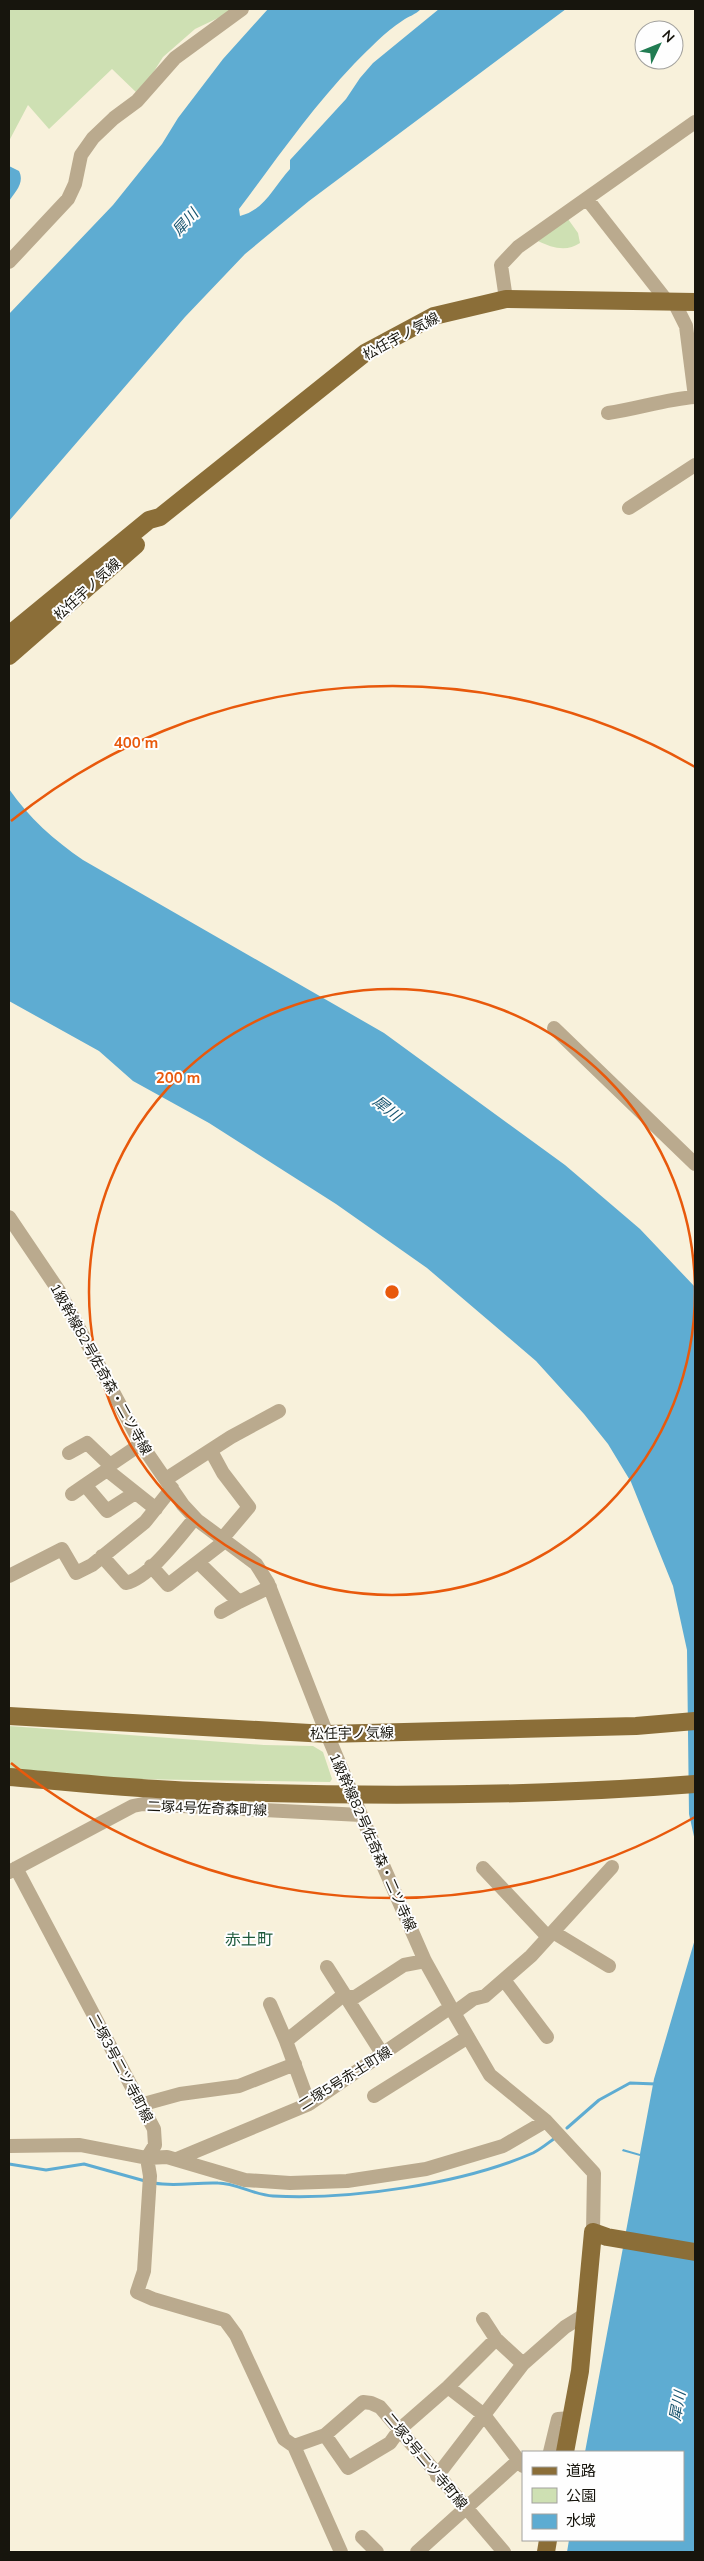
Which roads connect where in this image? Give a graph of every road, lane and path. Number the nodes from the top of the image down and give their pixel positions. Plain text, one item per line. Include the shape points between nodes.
1 (242, 9) edge
2 (695, 122) edge
3 (587, 199) junction
4 (9, 262) edge
5 (506, 299) junction
6 (670, 300) junction
7 (695, 302) edge
8 (694, 372) edge
9 (608, 413) dead end
10 (695, 465) edge
11 (629, 508) dead end
12 (160, 517) junction
13 (9, 635) edge
14 (9, 656) edge
15 (554, 1028) dead end
16 (695, 1164) edge
17 (9, 1217) edge
18 (279, 1411) dead end
19 (141, 1444) junction
20 (211, 1451) junction
21 (69, 1453) dead end
22 (108, 1467) junction
23 (169, 1484) junction
24 (85, 1485) junction
25 (135, 1493) junction
26 (72, 1494) dead end
27 (156, 1509) junction
28 (194, 1518) junction
29 (224, 1540) junction
30 (102, 1556) junction
31 (199, 1563) junction
32 (150, 1566) junction
33 (9, 1576) edge
34 (270, 1587) junction
35 (239, 1602) junction
36 (220, 1612) dead end
37 (9, 1716) edge
38 (695, 1722) edge
39 (327, 1734) junction
40 (9, 1777) edge
41 (695, 1784) edge
42 (142, 1788) junction
43 (352, 1795) junction
44 (133, 1806) junction
45 (361, 1815) junction
46 (612, 1867) dead end
47 (484, 1868) dead end
48 (12, 1870) edge
49 (551, 1935) junction
50 (425, 1960) junction
51 (609, 1966) dead end
52 (327, 1967) dead end
53 (504, 1980) junction
54 (347, 1998) junction
55 (270, 2004) dead end
56 (452, 2010) junction
57 (468, 2037) junction
58 (547, 2037) dead end
59 (286, 2040) junction
60 (382, 2055) junction
61 (295, 2064) junction
62 (374, 2096) dead end
63 (309, 2104) junction
64 (140, 2105) junction
65 (546, 2121) junction
66 (9, 2146) edge
67 (148, 2158) junction
68 (177, 2159) junction
69 (600, 2235) junction
70 (695, 2252) edge
71 (586, 2314) junction
72 (482, 2319) dead end
73 (496, 2340) junction
74 (523, 2364) junction
75 (448, 2387) junction
76 (484, 2414) junction
77 (571, 2418) junction
78 (400, 2430) junction
79 (325, 2434) junction
80 (294, 2446) junction
81 (550, 2451) edge
82 (565, 2451) edge
83 (520, 2463) edge
84 (437, 2476) junction
85 (465, 2508) junction
86 (362, 2538) dead end
87 (422, 2551) edge
88 (341, 2552) edge
89 (376, 2552) edge
90 (504, 2552) edge

1 - 4 street via 175,58 137,101 93,138 81,155 68,199
2 - 3 street
3 - 5 street via 518,247 501,265
3 - 6 street
5 - 6 main road, 松任宇ノ気線
5 - 12 main road, 松任宇ノ気線 via 434,316 365,353
6 - 7 main road, 松任宇ノ気線
6 - 8 street via 686,326
8 - 9 street via 695,397
10 - 11 street
12 - 13 main road, 松任宇ノ気線 via 149,520
12 - 14 main road, 松任宇ノ気線 via 156,528
15 - 16 street
17 - 19 street, 1級幹線82号佐奇森・二ツ寺線 via 59,1291
18 - 20 street
19 - 22 street
19 - 23 street, 1級幹線82号佐奇森・二ツ寺線
20 - 23 street
20 - 29 street via 249,1507
21 - 22 street via 87,1443
22 - 24 street
22 - 25 street
23 - 27 street
23 - 28 street, 1級幹線82号佐奇森・二ツ寺線
24 - 25 street via 107,1511
24 - 26 street
25 - 27 street
27 - 30 street via 145,1522
28 - 29 street, 1級幹線82号佐奇森・二ツ寺線
28 - 32 street
29 - 31 street
29 - 34 street, 1級幹線82号佐奇森・二ツ寺線 via 256,1564
30 - 32 street via 126,1583
30 - 33 street via 76,1573 62,1549
31 - 32 street via 168,1586
31 - 35 street
34 - 35 street
34 - 39 street, 1級幹線82号佐奇森・二ツ寺線
35 - 36 street
37 - 39 main road, 松任宇ノ気線
38 - 39 main road, 松任宇ノ気線
39 - 43 street, 1級幹線82号佐奇森・二ツ寺線
40 - 42 main road
41 - 43 main road via 633,1789
42 - 43 main road
42 - 44 street
43 - 45 street, 1級幹線82号佐奇森・二ツ寺線
44 - 45 street, 二塚4号佐奇森町線
44 - 48 street, 二塚4号佐奇森町線
45 - 50 street, 1級幹線82号佐奇森・二ツ寺線
46 - 49 street, 二塚5号赤土町線
47 - 49 street
48 - 64 street, 二塚3号二ツ寺町線
49 - 51 street
49 - 53 street, 二塚5号赤土町線
50 - 54 street via 404,1965 355,1997
50 - 56 street, 1級幹線82号佐奇森・二ツ寺線
52 - 54 street
53 - 56 street, 二塚5号赤土町線 via 486,1996
53 - 58 street
54 - 59 street via 341,1997
54 - 60 street
55 - 59 street
56 - 57 street, 1級幹線82号佐奇森・二ツ寺線
56 - 60 street, 二塚5号赤土町線
57 - 62 street
57 - 65 street, 1級幹線82号佐奇森・二ツ寺線 via 490,2075
59 - 61 street
60 - 63 street, 二塚5号赤土町線
61 - 63 street
61 - 64 street via 239,2086 180,2094
63 - 68 street, 二塚5号赤土町線
64 - 67 street, 二塚3号二ツ寺町線 via 154,2129 155,2145
65 - 68 street via 503,2146 426,2169 347,2181 290,2183 245,2180
65 - 69 street, 1級幹線82号佐奇森・二ツ寺線 via 594,2174
66 - 67 street via 80,2145
67 - 68 street
67 - 80 street, 二塚3号二ツ寺町線 via 144,2271 137,2292 225,2320 236,2335 284,2439
69 - 70 main road
69 - 71 main road
71 - 74 street via 565,2327
71 - 77 main road
72 - 73 street
73 - 74 street
73 - 75 street
74 - 76 street
75 - 76 street
75 - 78 street
76 - 83 street
76 - 84 street
77 - 81 street via 558,2419
77 - 82 main road
78 - 79 street, 二塚3号二ツ寺町線 via 380,2407 362,2402
78 - 79 street via 390,2443 348,2468
78 - 84 street, 二塚3号二ツ寺町線
79 - 80 street, 二塚3号二ツ寺町線
80 - 88 street
83 - 85 street
84 - 85 street, 二塚3号二ツ寺町線
85 - 87 street
85 - 90 street, 二塚3号二ツ寺町線
86 - 89 street

